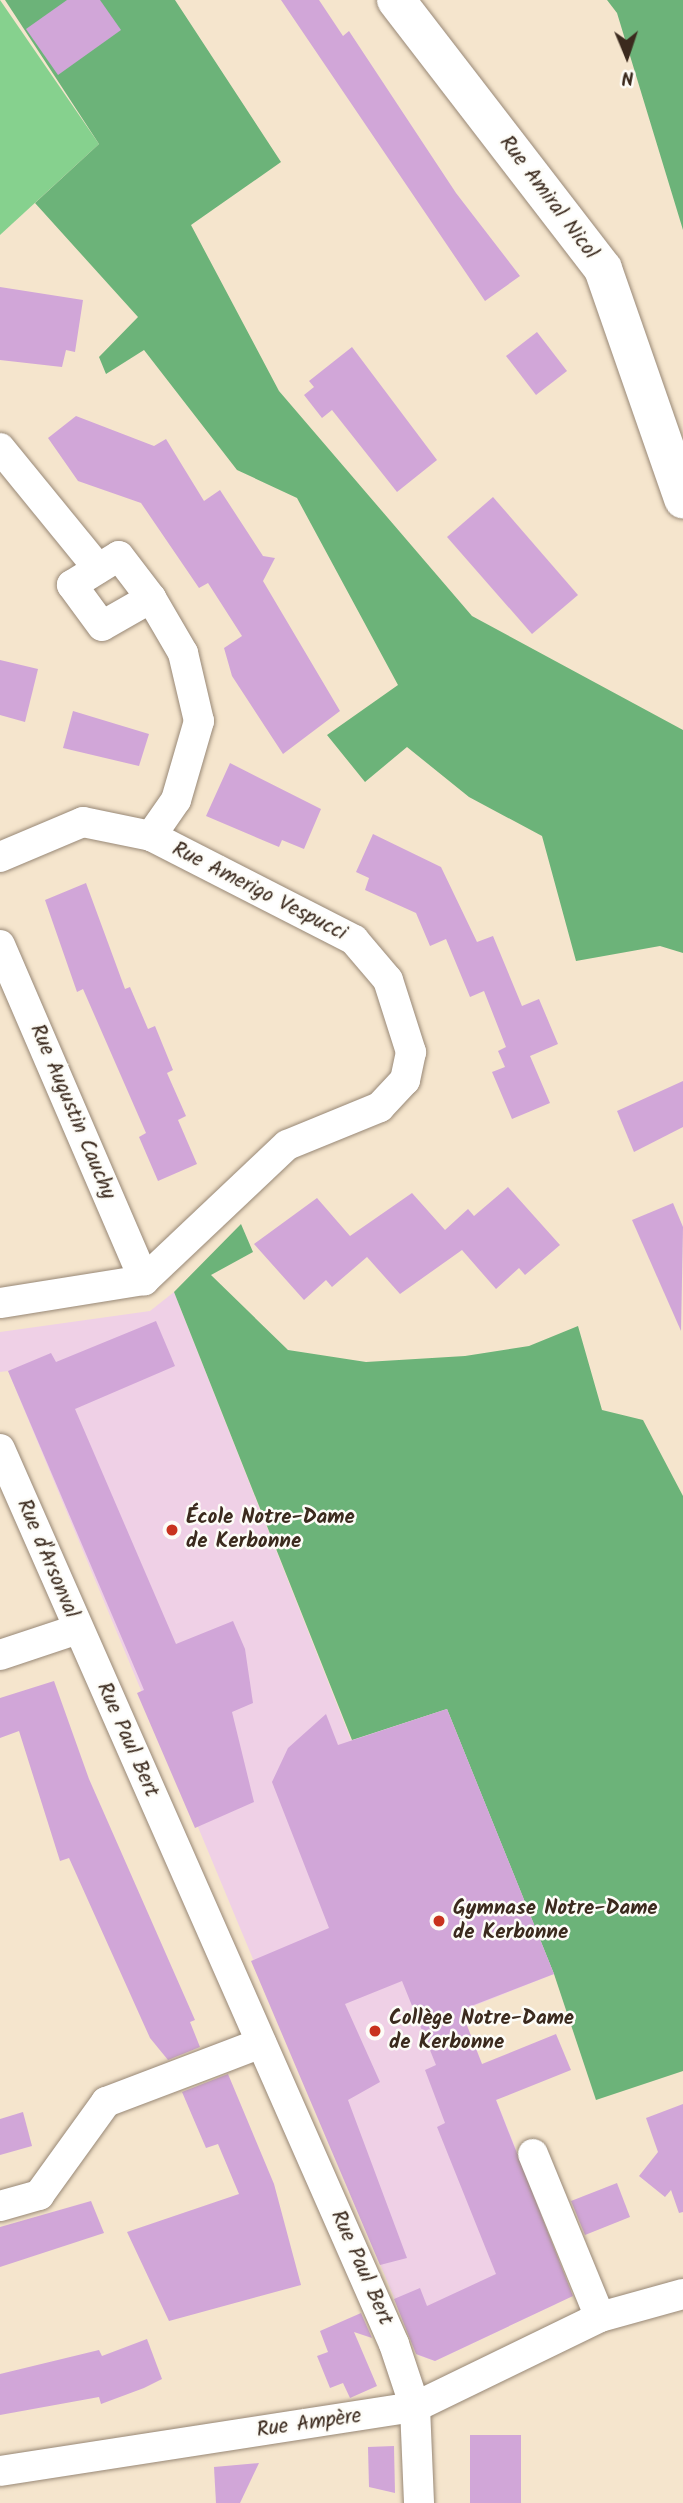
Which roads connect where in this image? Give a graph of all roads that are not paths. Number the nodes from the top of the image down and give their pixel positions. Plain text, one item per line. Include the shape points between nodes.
1 (396, 0) edge
2 (0, 448) edge
3 (683, 499) edge
4 (97, 568) junction
5 (151, 598) junction
6 (151, 836) junction
7 (0, 858) edge
8 (0, 945) edge
9 (144, 1280) junction
10 (0, 1303) edge
11 (0, 1449) edge
12 (78, 1629) junction
13 (0, 1655) edge
14 (261, 2043) junction
15 (533, 2154) dead end
16 (0, 2206) edge
17 (683, 2294) edge
18 (600, 2317) junction
19 (415, 2407) junction
20 (0, 2471) edge
21 (419, 2503) edge

1 - 3 street, Rue Amiral Nicol via 603,269
2 - 4 street
4 - 5 street via 119,556
4 - 5 street via 72,585 102,626
5 - 6 street via 183,653 199,721 176,800
6 - 7 street, Rue Amerigo Vespucci via 83,822
6 - 9 street, Rue Amerigo Vespucci via 354,940 388,980 411,1052 405,1080 380,1107 288,1145
8 - 9 street, Rue Augustin Cauchy
9 - 10 street
11 - 12 street, Rue d'Arsonval
12 - 13 street
12 - 14 street, Rue Paul Bert
14 - 16 street via 106,2102 39,2195
14 - 19 street, Rue Paul Bert via 394,2344
15 - 18 street
17 - 18 street, Rue Ampère
18 - 19 street, Rue Ampère
19 - 20 street, Rue Ampère
19 - 21 street, Rue Paul Bert

